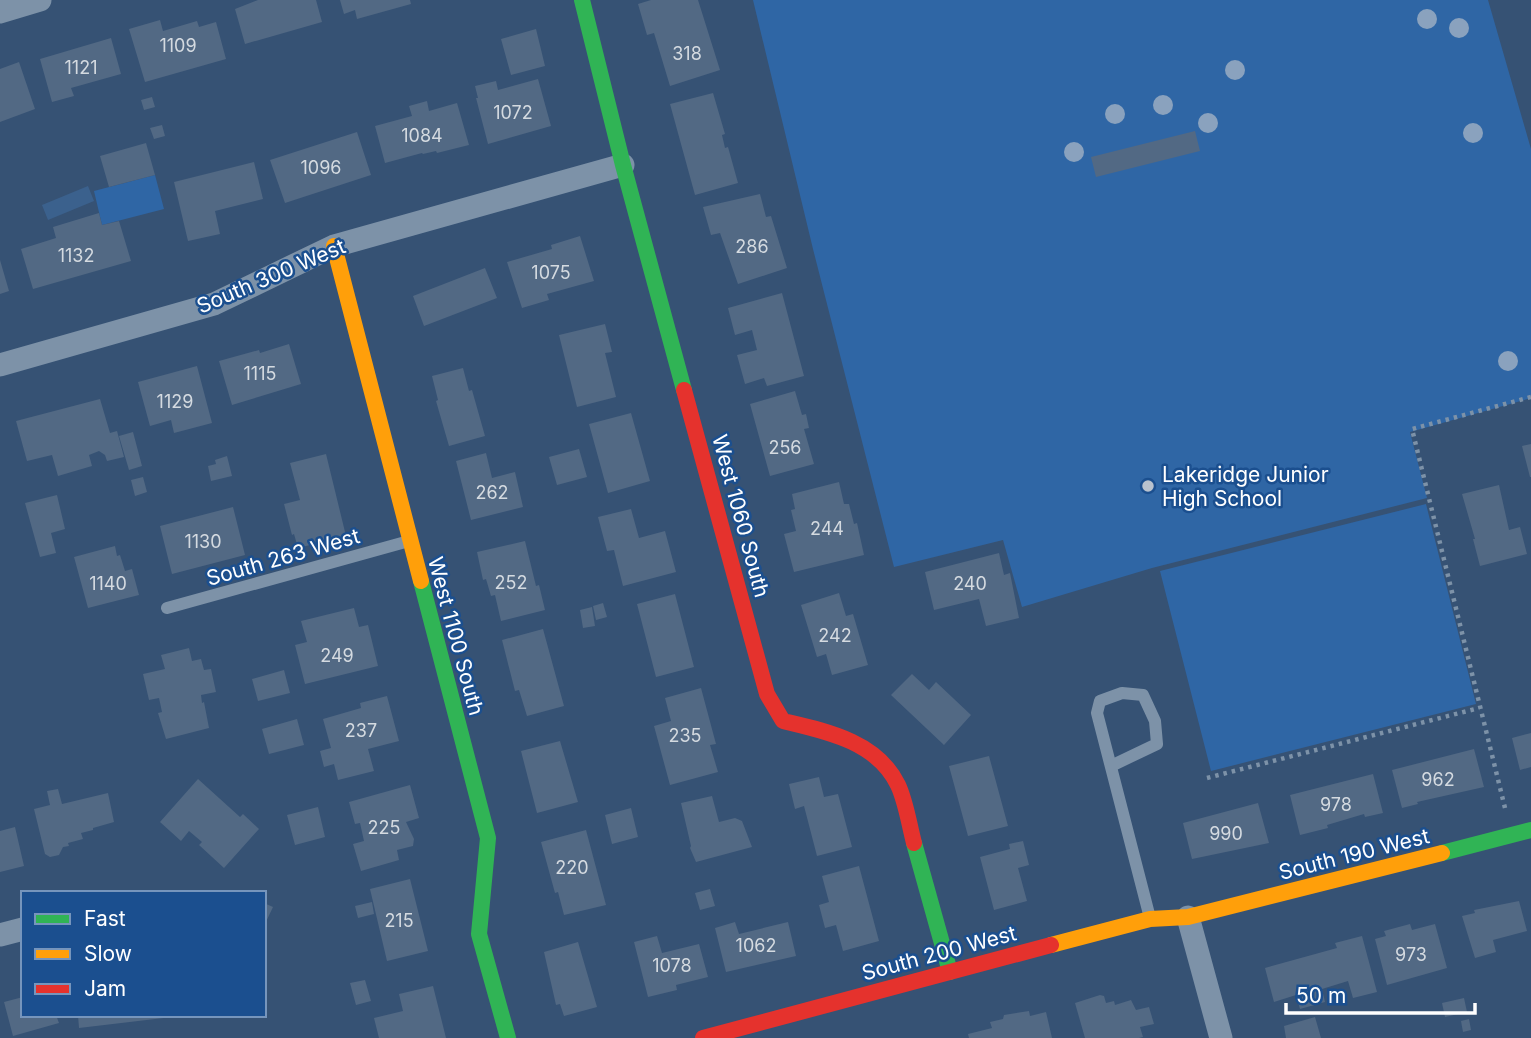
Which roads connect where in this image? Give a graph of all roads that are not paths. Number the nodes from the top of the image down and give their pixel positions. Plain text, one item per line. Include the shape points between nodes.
1 (40, 0) edge
2 (582, 0) edge
3 (0, 12) edge
4 (623, 164) junction
5 (334, 246) junction
6 (0, 365) edge
7 (409, 541) junction
8 (167, 608) dead end
9 (1111, 766) junction
10 (1531, 830) edge
11 (1188, 917) junction
12 (1150, 919) junction
13 (21, 930) edge
14 (0, 935) edge
15 (950, 972) junction
16 (508, 1038) edge
17 (703, 1038) edge
18 (1221, 1038) edge

1 - 3 street
2 - 4 street, West 1060 South
4 - 5 street, South 300 West
4 - 15 street, West 1060 South via 767,694 783,720 835,733 876,756 898,784
5 - 6 street, South 300 West via 214,304
5 - 7 street, West 1100 South
7 - 8 lane, South 263 West
7 - 16 street, West 1100 South via 488,838 479,934
9 - 9 lane via 1097,713 1100,701 1122,693 1143,695 1155,722 1157,744
9 - 12 lane
10 - 11 street, South 190 West
11 - 12 street, South 200 West
11 - 18 street
12 - 15 street, South 200 West
13 - 14 street
15 - 17 street, South 200 West

